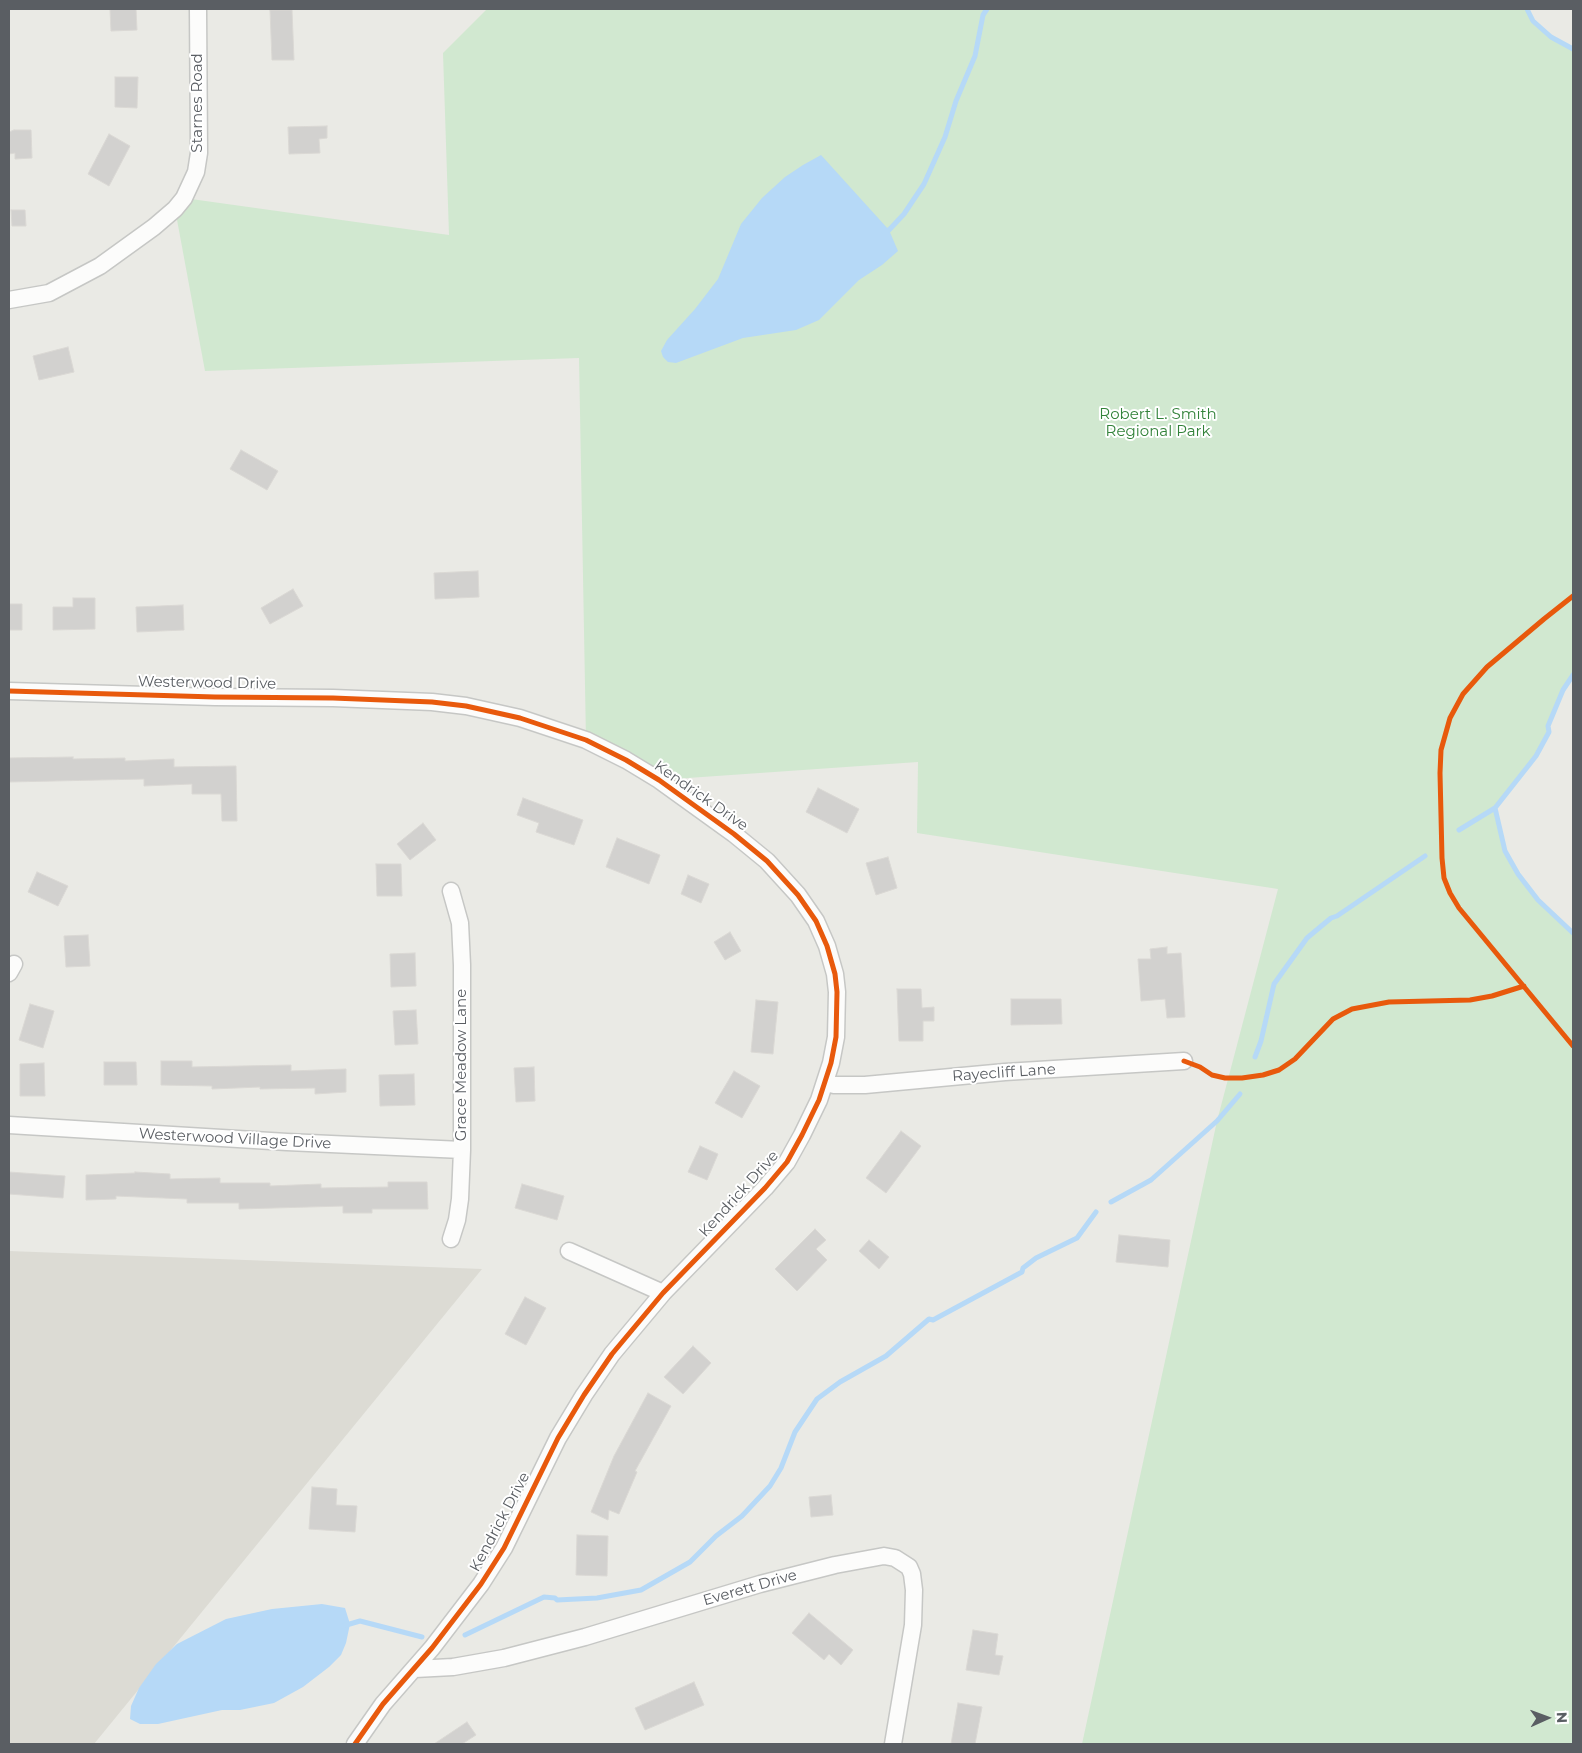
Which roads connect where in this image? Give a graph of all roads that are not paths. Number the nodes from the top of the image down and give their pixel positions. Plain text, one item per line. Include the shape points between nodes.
1 (198, 9) edge
2 (9, 300) edge
3 (9, 691) edge
4 (405, 701) joint
5 (451, 891) dead end
6 (1184, 1061) dead end
7 (825, 1083) junction
8 (9, 1125) edge
9 (462, 1150) junction
10 (451, 1239) dead end
11 (569, 1251) dead end
12 (663, 1293) junction
13 (415, 1670) junction
14 (355, 1744) edge
15 (892, 1744) edge

1 - 2 street, Starnes Road via 199,153 196,172 184,198 154,227 100,266 49,293
3 - 4 street, Westerwood Drive
4 - 7 street, Kendrick Drive via 466,706 520,718 586,740 659,780 767,861 811,914 830,955 837,992 836,1037
5 - 9 street, Grace Meadow Lane via 461,940
6 - 7 street, Rayecliff Lane via 865,1085
7 - 12 street, Kendrick Drive via 786,1162
8 - 9 street, Westerwood Village Drive
9 - 10 street, Grace Meadow Lane via 460,1199
11 - 12 street
12 - 13 street, Kendrick Drive via 612,1354 584,1395 558,1438 504,1548 481,1584
13 - 14 street, Kendrick Drive via 383,1704
13 - 15 street, Everett Drive via 504,1658 760,1584 884,1556 895,1558 909,1567 914,1590 913,1625

